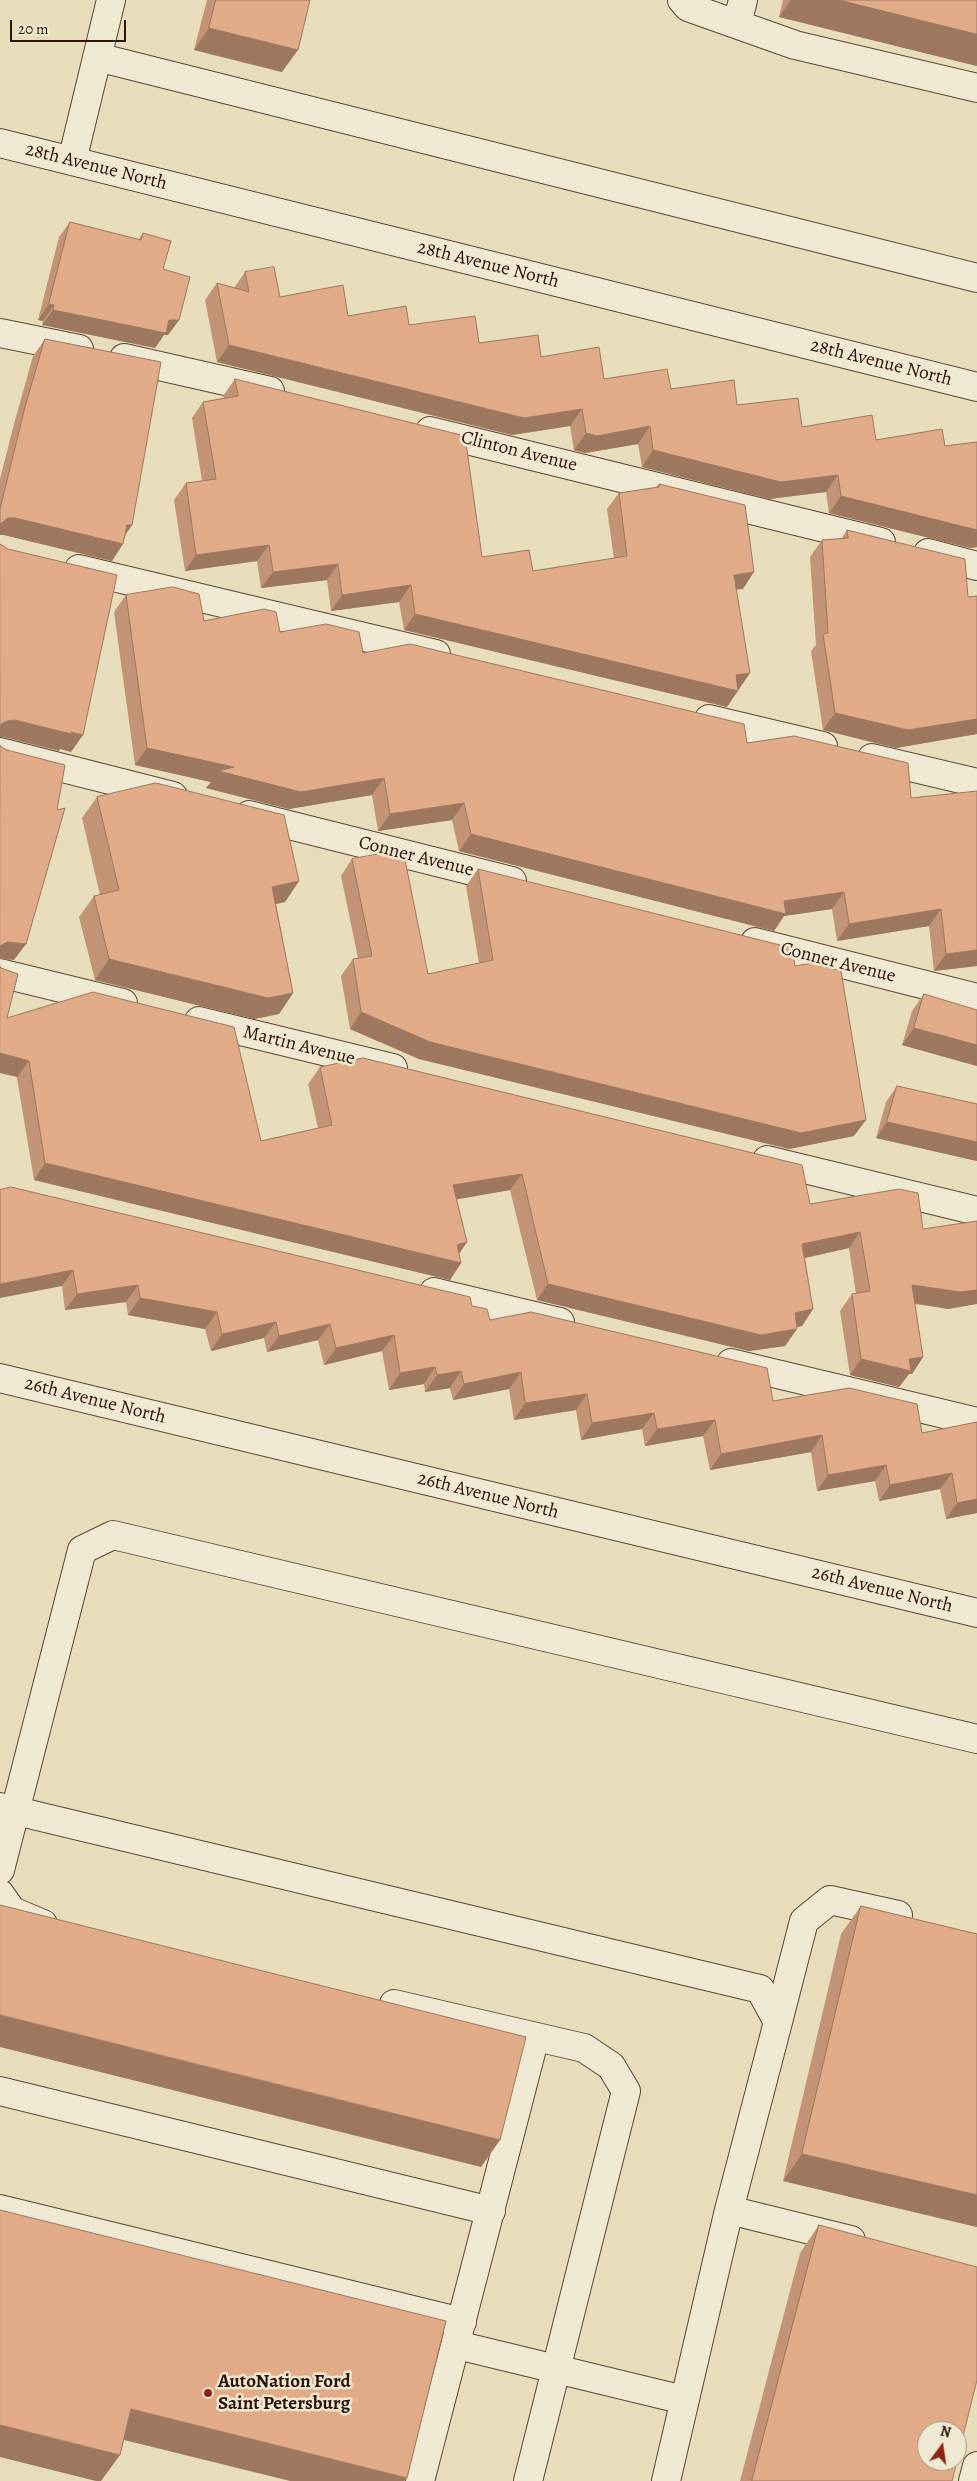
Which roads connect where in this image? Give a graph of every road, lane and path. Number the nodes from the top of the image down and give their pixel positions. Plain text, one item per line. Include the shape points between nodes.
1 (111, 0) edge
2 (682, 0) edge
3 (740, 12) edge
4 (97, 57) junction
5 (977, 88) edge
6 (0, 143) edge
7 (72, 161) junction
8 (977, 278) edge
9 (0, 333) edge
10 (977, 387) edge
11 (291, 396) edge
12 (407, 425) edge
13 (55, 564) edge
14 (977, 566) edge
15 (458, 660) edge
16 (680, 712) edge
17 (0, 752) edge
18 (977, 783) edge
19 (197, 802) edge
20 (226, 809) edge
21 (535, 887) edge
22 (728, 935) edge
23 (0, 973) edge
24 (977, 998) edge
25 (149, 1009) edge
26 (178, 1016) edge
27 (419, 1075) edge
28 (748, 1155) edge
29 (977, 1210) edge
30 (406, 1285) edge
31 (580, 1327) edge
32 (706, 1357) edge
33 (0, 1378) edge
34 (977, 1422) edge
35 (977, 1613) edge
36 (977, 1739) edge
37 (8, 1809) edge
38 (0, 1870) edge
39 (0, 1894) edge
40 (922, 1921) edge
41 (69, 1930) edge
42 (370, 1999) edge
43 (778, 2022) junction
44 (535, 2037) junction
45 (0, 2091) edge
46 (0, 2209) edge
47 (729, 2210) junction
48 (491, 2211) junction
49 (872, 2246) edge
50 (460, 2334) junction
51 (556, 2370) junction
52 (684, 2400) junction
53 (977, 2466) edge
54 (420, 2481) edge
55 (528, 2481) edge
56 (666, 2481) edge
57 (973, 2481) edge

1 - 4 street
2 - 3 street via 688,7
3 - 5 street via 795,45
4 - 7 street
4 - 8 street
6 - 7 street, 28th Avenue North
7 - 10 street, 28th Avenue North
9 - 11 street via 185,370
12 - 14 street, Clinton Avenue
13 - 15 street
16 - 18 street
17 - 19 street
20 - 21 street, Conner Avenue
22 - 24 street, Conner Avenue
23 - 25 street
26 - 27 street, Martin Avenue
28 - 29 street
30 - 31 street
32 - 34 street
33 - 35 street, 26th Avenue North
36 - 37 street via 113,1535 82,1550
37 - 38 street
37 - 43 street via 760,1989
39 - 41 street via 12,1911 40,1923
40 - 43 street via 830,1900 804,1921
42 - 44 street
43 - 47 street
44 - 48 street
44 - 51 street via 584,2048 611,2066 626,2091
45 - 48 street
46 - 50 street
47 - 49 street
47 - 52 street
48 - 50 street
50 - 51 street
50 - 54 street
51 - 52 street
51 - 55 street
52 - 56 street
53 - 57 street

